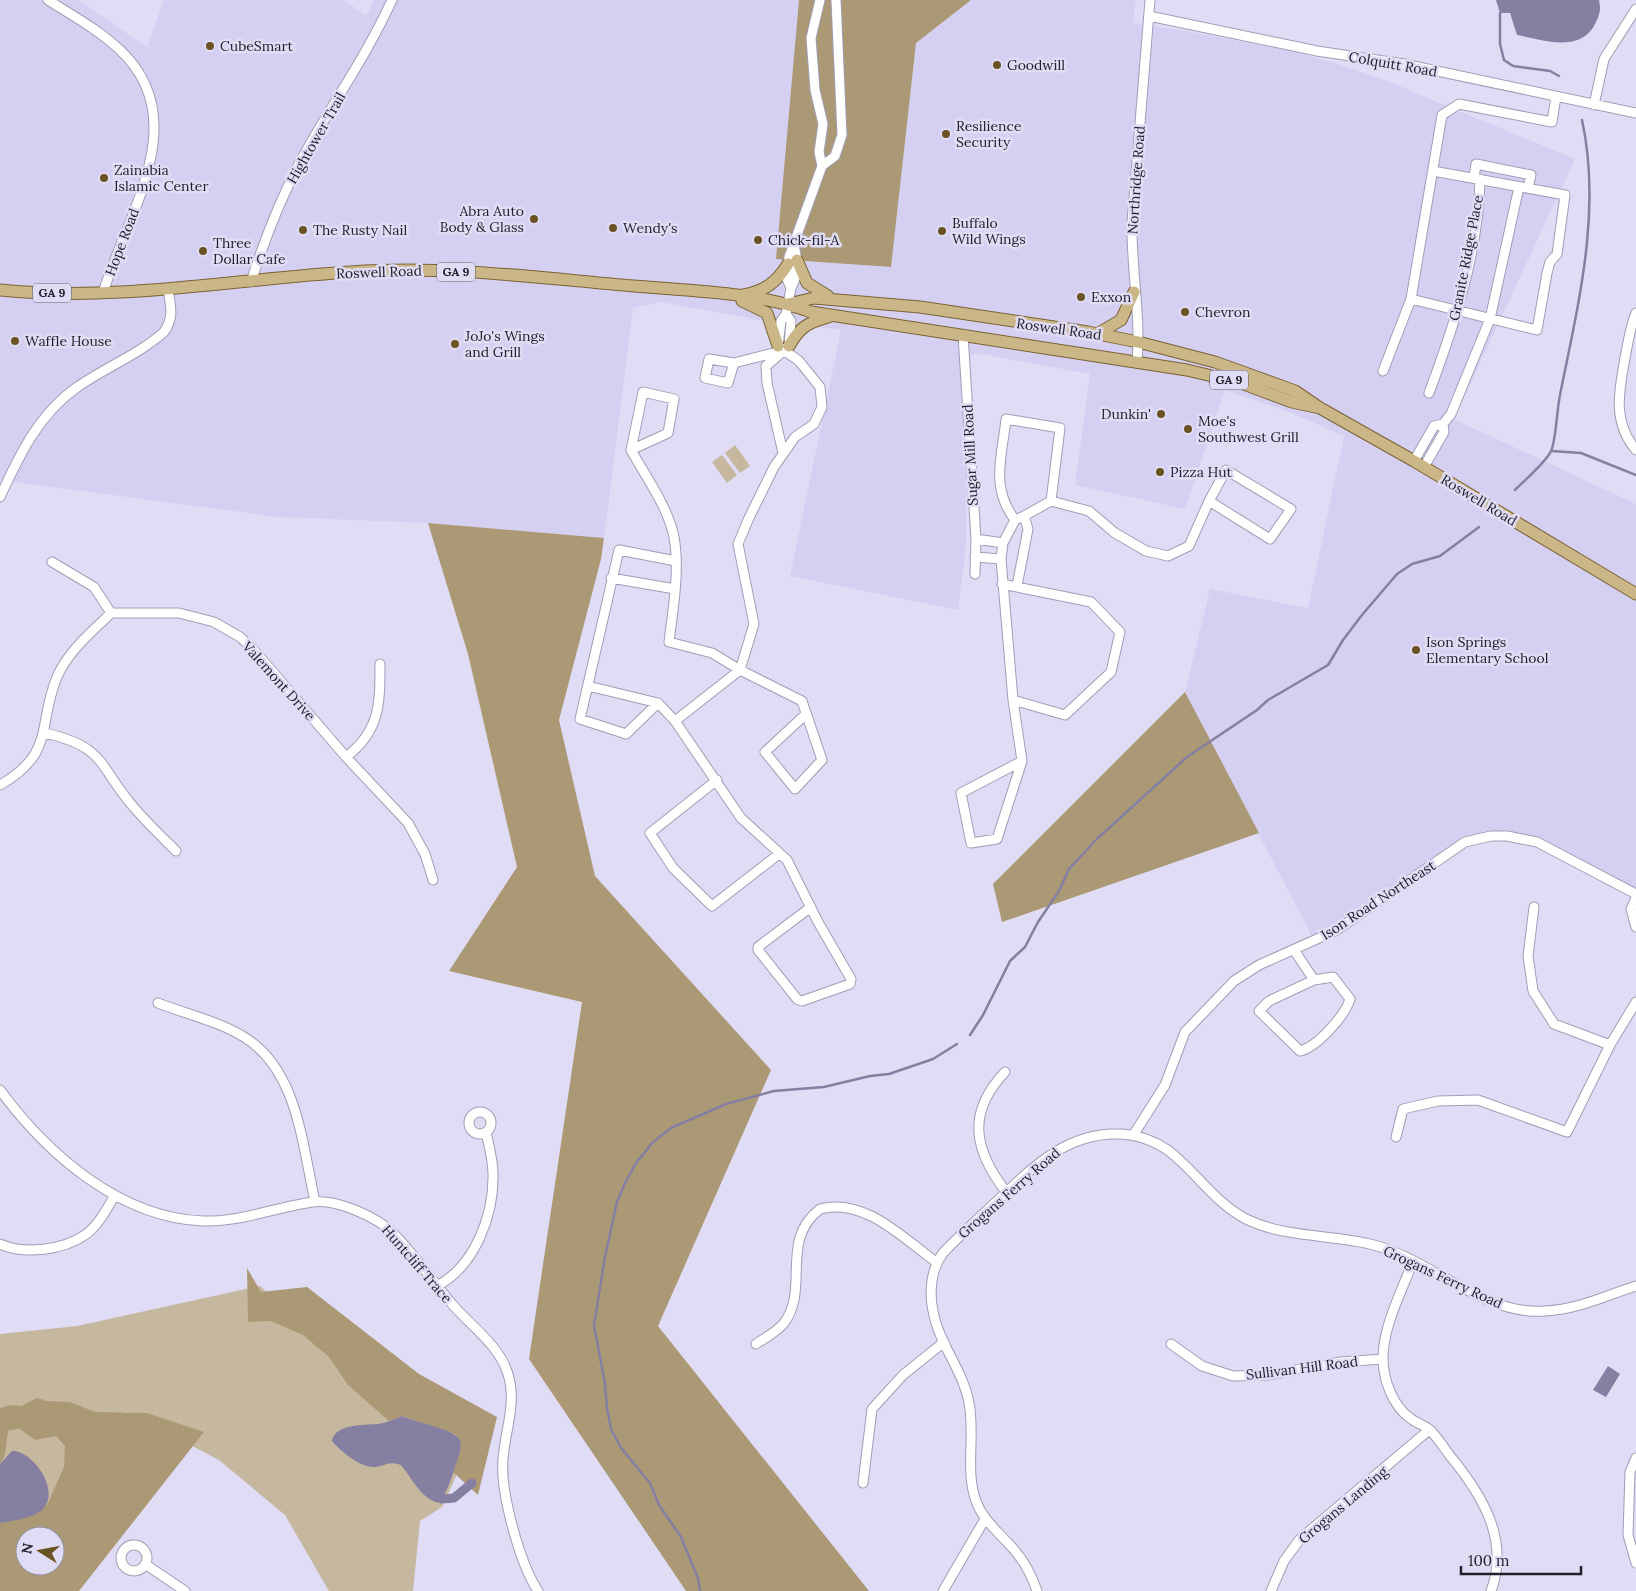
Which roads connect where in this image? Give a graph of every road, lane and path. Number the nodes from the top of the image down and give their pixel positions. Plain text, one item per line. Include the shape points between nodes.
1 (48, 0) edge
2 (392, 0) edge
3 (820, 0) edge
4 (836, 0) edge
5 (1150, 0) edge
6 (1636, 9) edge
7 (1149, 16) junction
8 (1556, 97) junction
9 (1594, 104) junction
10 (1636, 113) edge
11 (822, 166) junction
12 (1433, 171) junction
13 (1477, 178) junction
14 (1524, 187) junction
15 (793, 262) junction
16 (251, 282) junction
17 (0, 290) edge
18 (168, 290) junction
19 (1134, 292) junction
20 (103, 293) junction
21 (734, 296) junction
22 (834, 299) junction
23 (1411, 299) junction
24 (787, 309) junction
25 (1459, 310) junction
26 (1636, 313) edge
27 (835, 316) junction
28 (1490, 319) junction
29 (1098, 334) junction
30 (963, 335) junction
31 (1632, 340) edge
32 (1138, 342) junction
33 (783, 348) junction
34 (1136, 361) junction
35 (734, 363) dead end
36 (1383, 371) dead end
37 (1429, 393) dead end
38 (1320, 408) junction
39 (1443, 424) junction
40 (631, 450) junction
41 (1636, 450) edge
42 (783, 453) junction
43 (1414, 461) junction
44 (1424, 467) junction
45 (0, 496) edge
46 (1051, 501) junction
47 (1209, 501) junction
48 (1024, 516) junction
49 (1015, 520) junction
50 (976, 539) junction
51 (1003, 543) junction
52 (975, 557) junction
53 (1001, 559) junction
54 (676, 561) junction
55 (52, 562) dead end
56 (974, 574) dead end
57 (612, 578) junction
58 (1002, 584) junction
59 (1017, 586) junction
60 (675, 589) junction
61 (1636, 594) edge
62 (111, 612) junction
63 (380, 664) dead end
64 (740, 670) junction
65 (588, 686) junction
66 (1012, 700) junction
67 (658, 704) junction
68 (806, 714) junction
69 (675, 721) junction
70 (45, 733) junction
71 (346, 758) junction
72 (1022, 761) junction
73 (717, 780) junction
74 (0, 785) edge
75 (176, 852) dead end
76 (779, 854) junction
77 (433, 880) dead end
78 (1636, 896) edge
79 (811, 907) junction
80 (1534, 907) dead end
81 (1636, 927) edge
82 (1294, 950) junction
83 (1314, 980) junction
84 (1636, 1002) edge
85 (158, 1003) dead end
86 (1610, 1045) junction
87 (1005, 1072) dead end
88 (0, 1090) edge
89 (486, 1132) dead end
90 (1134, 1134) junction
91 (1396, 1137) dead end
92 (1006, 1192) junction
93 (115, 1195) junction
94 (315, 1201) junction
95 (0, 1244) edge
96 (1412, 1261) junction
97 (936, 1262) junction
98 (437, 1286) junction
99 (1636, 1286) edge
100 (944, 1342) junction
101 (756, 1344) dead end
102 (1171, 1344) dead end
103 (1383, 1359) junction
104 (1429, 1430) junction
105 (1636, 1458) edge
106 (863, 1483) dead end
107 (1633, 1502) edge
108 (985, 1519) junction
109 (1636, 1563) edge
110 (145, 1564) dead end
111 (185, 1591) edge
112 (538, 1591) edge
113 (943, 1591) edge
114 (1037, 1591) edge
115 (1271, 1591) edge
116 (1491, 1591) edge

1 - 20 street, Hope Road via 121,50 142,78 154,110 155,141 149,166
2 - 16 street, Hightower Trail via 364,56 290,182
3 - 11 street via 811,38 815,90 823,124 819,152
4 - 11 street via 842,136 835,156
5 - 7 street, Northridge Road
6 - 9 street via 1604,60
7 - 8 street, Colquitt Road via 1317,51 1404,64
7 - 19 street, Northridge Road via 1132,222
8 - 9 street, Colquitt Road
8 - 12 street via 1552,122 1470,105 1459,104 1451,108 1442,116
9 - 10 street, Colquitt Road
11 - 15 street via 794,245
12 - 13 street
12 - 23 street
13 - 14 street
13 - 14 street via 1476,164 1531,175
13 - 25 street, Granite Ridge Place via 1480,202
14 - 28 street
14 - 28 street via 1565,195 1557,254 1547,273 1537,330
15 - 21 main road via 771,286
15 - 22 main road via 807,283
15 - 24 street via 796,277 790,288
16 - 18 main road, Roswell Road / GA 9
16 - 21 main road, Roswell Road / GA 9 via 404,269
17 - 20 main road, Roswell Road / GA 9
18 - 20 main road, Roswell Road / GA 9
18 - 45 street via 172,314 164,332 76,388 56,405 23,448
19 - 29 main road via 1121,320
19 - 32 street, Northridge Road
21 - 24 main road, Roswell Road / GA 9
21 - 33 main road via 767,313
22 - 24 main road, Roswell Road / GA 9 via 814,298
22 - 29 main road, Roswell Road / GA 9 via 910,306
23 - 25 street
23 - 36 street
24 - 27 main road, Roswell Road / GA 9
24 - 33 street via 781,321
25 - 28 street
25 - 37 street, Granite Ridge Place
26 - 31 street
27 - 30 main road, Roswell Road / GA 9
27 - 33 main road via 814,321 798,330
28 - 39 street via 1455,406
29 - 32 main road, Roswell Road / GA 9
30 - 34 main road, Roswell Road / GA 9
30 - 50 street, Sugar Mill Road
31 - 41 street via 1618,401 1620,419
32 - 34 street, Northridge Road
32 - 38 main road, Roswell Road / GA 9 via 1190,354 1241,371 1295,391
33 - 35 street
33 - 42 street via 766,366
33 - 42 street via 799,361 820,387 822,407 814,424 795,437
34 - 38 main road, Roswell Road / GA 9 via 1214,376
38 - 43 main road, Roswell Road / GA 9
39 - 43 street via 1434,426
39 - 44 street via 1444,432
40 - 40 street via 668,433 674,399 643,392
40 - 54 street via 667,515 674,537
42 - 64 street via 738,544 754,624
43 - 44 main road, Roswell Road / GA 9
44 - 61 main road, Roswell Road / GA 9
46 - 47 street via 1089,511 1115,533 1146,552 1168,556 1189,546
46 - 48 street
46 - 49 street via 1060,428 1006,419 999,481 1001,497
47 - 47 street via 1226,470 1291,509 1270,539
48 - 49 street
48 - 59 street via 1028,529
49 - 51 street
50 - 51 street
50 - 52 street, Sugar Mill Road
51 - 53 street
52 - 53 street
52 - 56 street, Sugar Mill Road
53 - 58 street
54 - 57 street via 619,550
54 - 60 street
55 - 62 street via 94,587
57 - 60 street
57 - 65 street
58 - 59 street
58 - 66 street
59 - 66 street via 1091,602 1120,632 1111,672 1066,715
60 - 64 street via 669,642 712,653
62 - 70 street via 64,664 52,692
62 - 71 street, Valemont Drive via 178,613 203,618 226,628 253,649
63 - 71 street via 375,720 364,741
64 - 68 street via 802,701
64 - 69 street
65 - 67 street
65 - 67 street via 580,720 626,734
66 - 72 street
67 - 69 street
68 - 68 street via 822,760 795,789 765,752
69 - 73 street
70 - 74 street via 28,763
70 - 75 street via 74,741 96,755 131,805
71 - 77 street, Valemont Drive via 408,823 425,854
72 - 72 street via 961,793 971,843 997,839
73 - 76 street via 741,818
73 - 76 street via 650,832 673,868 712,906
76 - 79 street via 787,860
78 - 81 street via 1631,909
78 - 82 street, Ison Road Northeast via 1537,842 1507,836 1475,839 1456,847 1337,930
79 - 79 street via 851,979 850,984 802,1000 797,999 758,947
80 - 86 street via 1528,956 1533,992 1554,1024
82 - 83 street
82 - 90 street, Ison Road Northeast via 1259,964 1234,981 1185,1032 1165,1085
83 - 83 street via 1269,1001 1259,1011 1300,1051 1336,1023 1350,999 1333,977
84 - 86 street
85 - 94 street via 228,1028 263,1052 278,1070 292,1101
86 - 91 street via 1568,1132 1478,1100 1438,1101 1403,1109
87 - 92 street via 985,1098 978,1130 985,1162
88 - 93 street, Huntcliff Trace via 48,1146
89 - 98 street via 493,1174 486,1220 466,1260 448,1280
90 - 92 street, Grogans Ferry Road via 1103,1134 1071,1142 1050,1154
90 - 96 street, Grogans Ferry Road via 1169,1151 1225,1205 1248,1220 1292,1234 1371,1244
92 - 97 street, Grogans Ferry Road
93 - 94 street, Huntcliff Trace via 158,1213 202,1221 240,1219
93 - 95 street via 85,1235 61,1245 38,1249 12,1249
94 - 98 street, Huntcliff Trace via 347,1207 380,1221 395,1234
96 - 99 street, Grogans Ferry Road via 1488,1301 1521,1311 1576,1307
96 - 103 street via 1386,1336
97 - 100 street via 931,1290 933,1312
97 - 101 street via 875,1217 841,1207 820,1209 800,1232 794,1300 789,1314 778,1329
98 - 112 street, Huntcliff Trace via 493,1347 508,1374 512,1403 502,1477 520,1555
100 - 106 street via 903,1375 872,1409
100 - 108 street via 961,1375 969,1402 973,1430 973,1493
102 - 103 street, Sullivan Hill Road via 1202,1366 1233,1376 1268,1375 1341,1362
103 - 104 street via 1388,1388 1396,1403 1409,1417
104 - 115 street, Grogans Landing via 1300,1539 1284,1561
104 - 116 street via 1464,1472 1490,1515 1497,1550 1497,1569
105 - 107 street via 1630,1472
107 - 109 street via 1628,1535
108 - 113 street
108 - 114 street via 1017,1553
110 - 111 street

